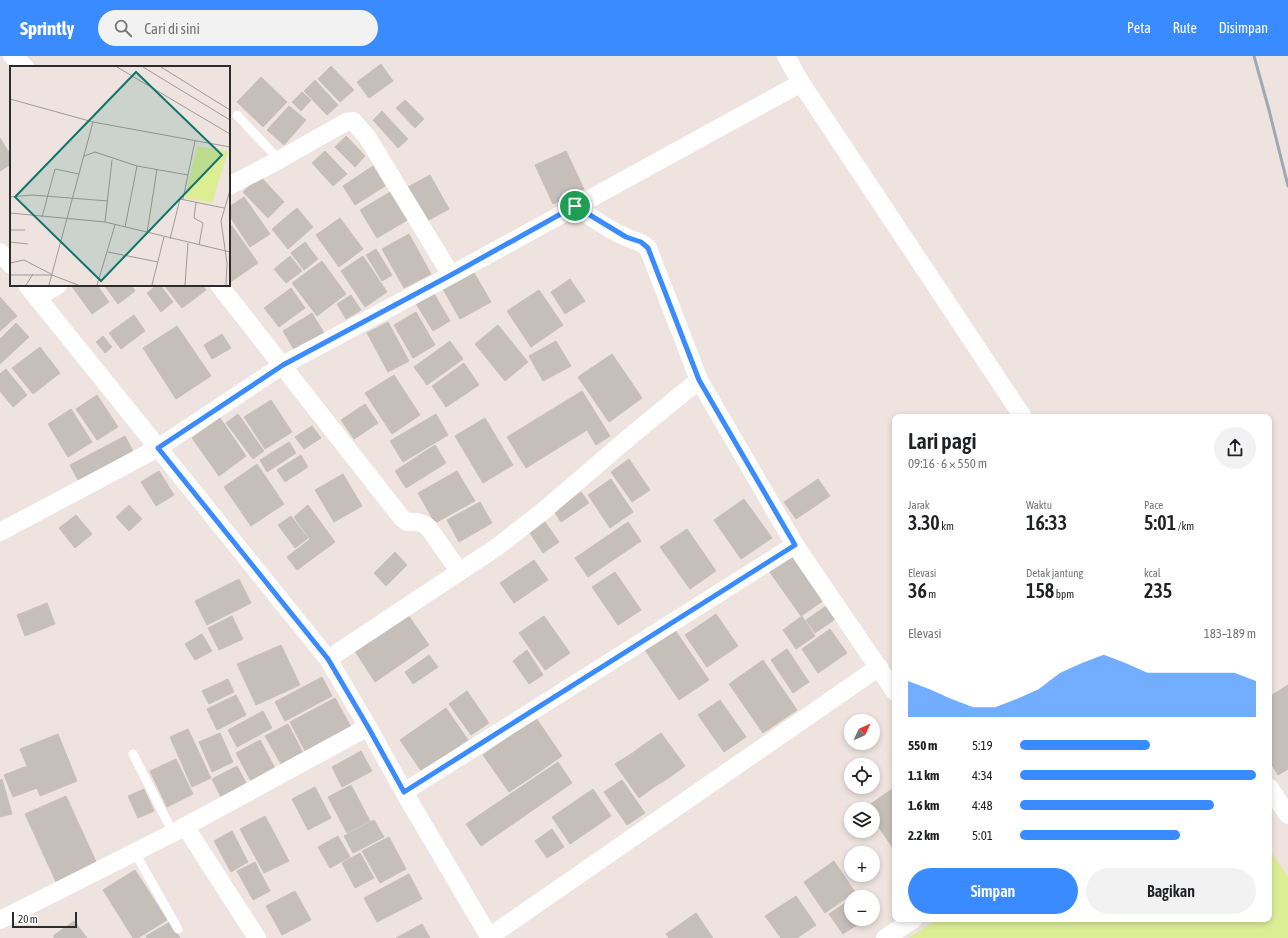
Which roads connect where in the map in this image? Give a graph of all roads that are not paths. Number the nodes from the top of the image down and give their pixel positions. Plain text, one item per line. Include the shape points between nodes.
1 (12, 56) edge
2 (786, 56) edge
3 (24, 66) edge
4 (801, 83) junction
5 (237, 115) dead end
6 (279, 160) junction
7 (230, 185) edge
8 (575, 206) junction
9 (0, 252) edge
10 (10, 264) edge
11 (451, 275) junction
12 (54, 286) edge
13 (220, 286) edge
14 (32, 291) edge
15 (283, 365) junction
16 (699, 380) junction
17 (1021, 414) edge
18 (158, 448) junction
19 (0, 532) edge
20 (795, 545) junction
21 (460, 570) junction
22 (328, 659) junction
23 (879, 667) junction
24 (892, 687) edge
25 (368, 727) junction
26 (133, 754) dead end
27 (1272, 791) edge
28 (404, 792) junction
29 (1288, 815) edge
30 (179, 830) junction
31 (134, 853) junction
32 (0, 920) edge
33 (909, 922) edge
34 (178, 929) dead end
35 (257, 938) edge
36 (490, 938) edge
37 (885, 938) edge

1 - 3 street
2 - 4 street
4 - 8 street
4 - 17 street
5 - 6 lane
6 - 7 street
6 - 11 street via 346,122 353,121 367,137
8 - 11 street
8 - 16 street via 648,248
9 - 10 street
11 - 15 street
12 - 14 street
13 - 15 street
14 - 18 street
15 - 18 street
15 - 21 street via 401,517 407,522 414,521 428,527
16 - 20 street
16 - 21 street via 542,512 497,547
18 - 19 street
18 - 22 street
20 - 23 street
20 - 28 street
21 - 22 street
22 - 25 street
23 - 24 street
23 - 36 street
25 - 28 street
25 - 30 street
26 - 30 lane
27 - 29 street
28 - 36 street
30 - 31 street
30 - 35 street
31 - 32 street
31 - 34 lane
33 - 37 street

